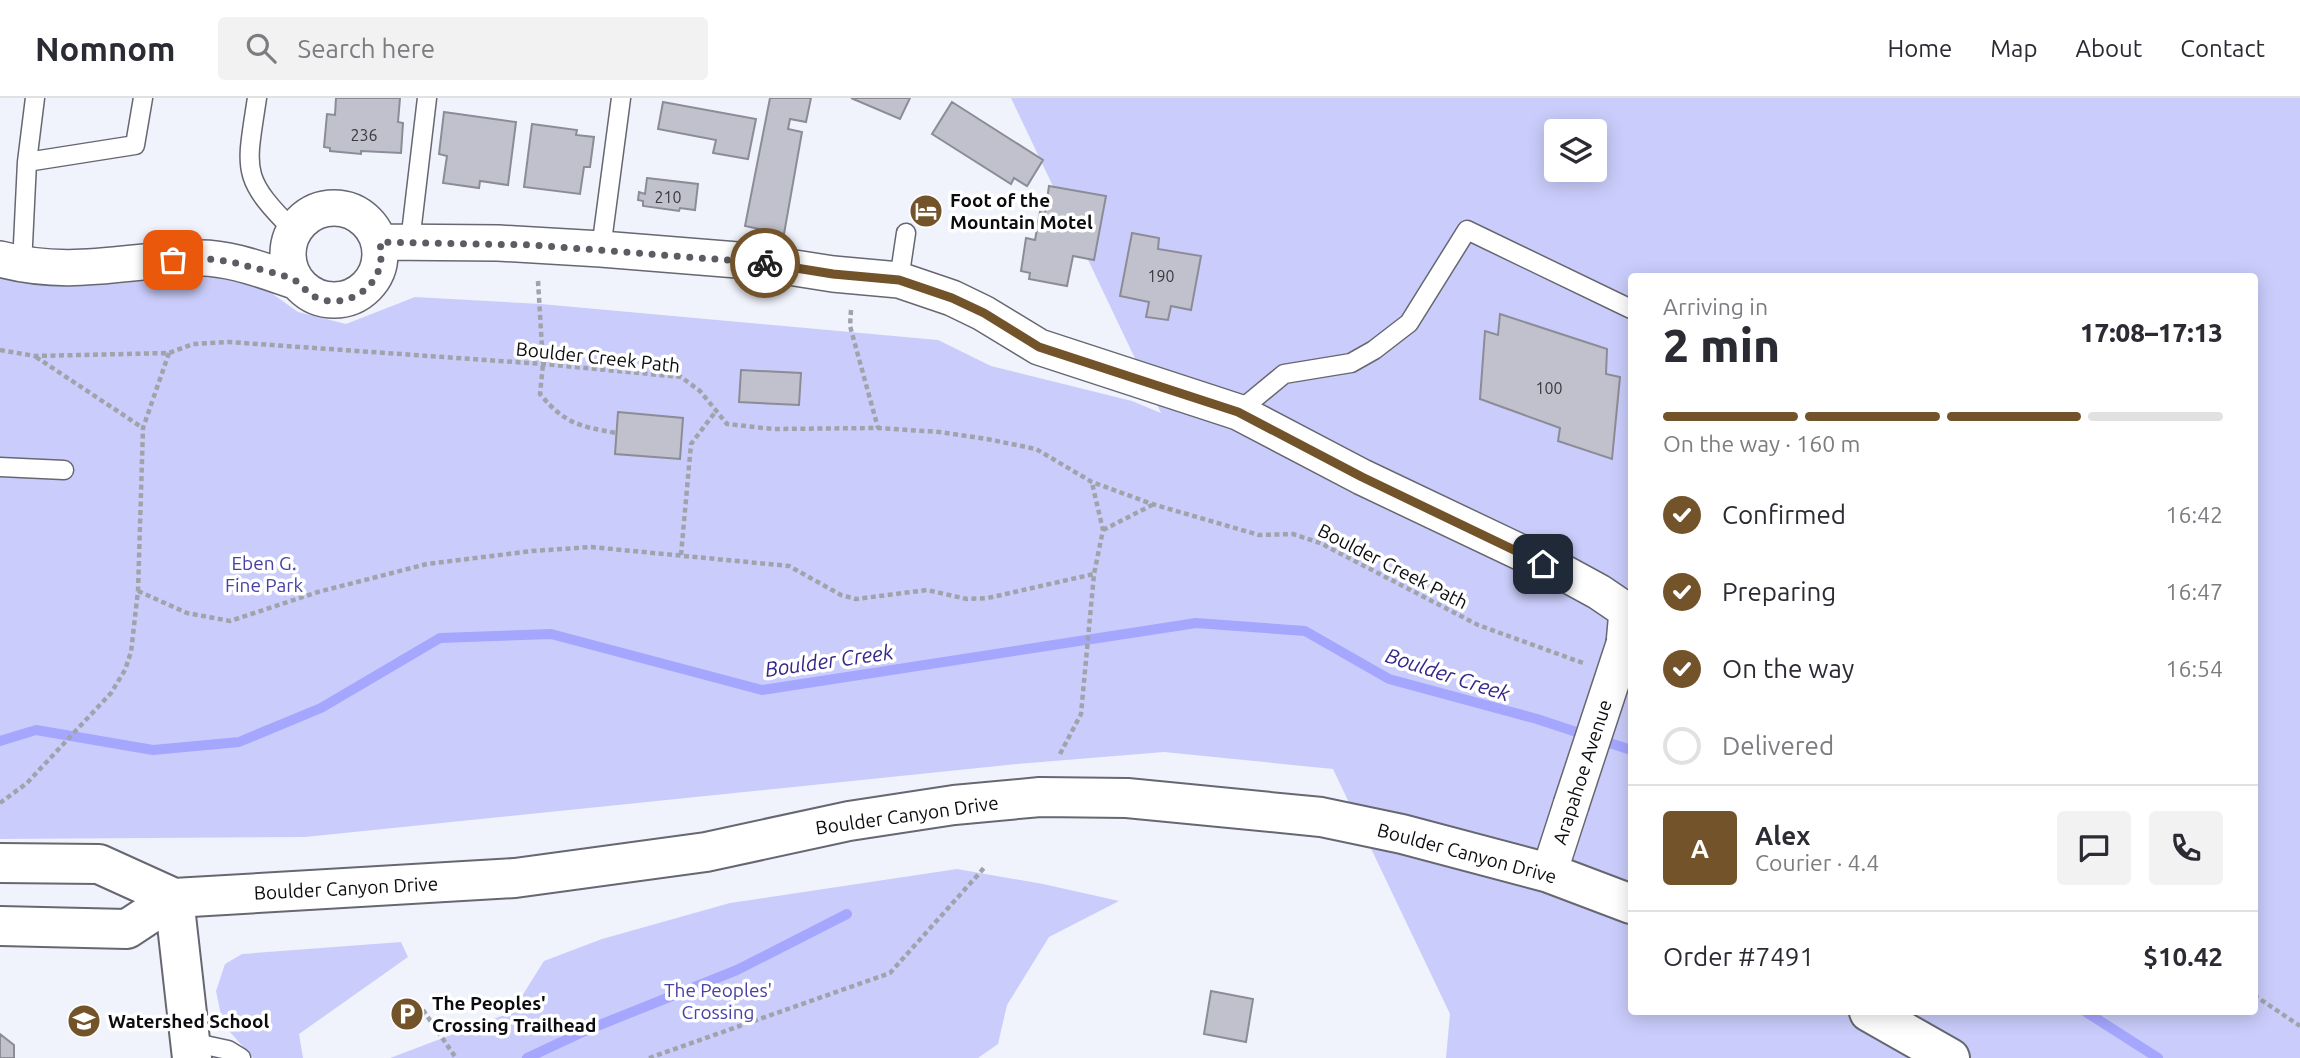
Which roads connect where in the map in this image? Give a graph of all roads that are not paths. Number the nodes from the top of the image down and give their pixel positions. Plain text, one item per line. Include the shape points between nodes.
1 (35, 98) edge
2 (143, 98) edge
3 (257, 98) edge
4 (427, 98) edge
5 (621, 98) edge
6 (27, 162) junction
7 (294, 231) junction
8 (906, 233) dead end
9 (395, 242) junction
10 (601, 249) junction
11 (11, 262) edge
12 (899, 280) junction
13 (295, 281) junction
14 (1628, 308) edge
15 (1238, 412) junction
16 (0, 467) edge
17 (64, 470) dead end
18 (1627, 622) edge
19 (0, 863) edge
20 (1549, 873) junction
21 (174, 898) junction
22 (1628, 903) edge
23 (0, 926) edge
24 (1874, 1015) edge
25 (191, 1050) edge
26 (241, 1058) edge
27 (1950, 1058) edge

1 - 6 lane
2 - 6 lane via 135,145
3 - 7 lane via 248,158 254,185
4 - 9 lane
5 - 10 lane
6 - 11 lane
7 - 9 street via 308,215 336,208 351,211
7 - 13 street via 287,253
8 - 12 lane
9 - 10 street, Arapahoe Avenue
9 - 13 street via 381,256 372,283 347,300 318,299
10 - 12 street, Arapahoe Avenue via 751,261
11 - 13 street via 44,269 92,268 199,258 240,263
12 - 15 street, Arapahoe Avenue via 984,313 1039,347
14 - 15 lane via 1467,230 1409,323 1351,363 1283,374
15 - 18 street, Arapahoe Avenue via 1566,574 1599,593
16 - 17 lane
18 - 20 street, Arapahoe Avenue, bridge
19 - 21 main road via 99,864
20 - 21 main road, Boulder Canyon Drive via 1321,817 1127,797 1040,797 849,821 706,852 515,878
20 - 22 main road, Boulder Canyon Drive
21 - 23 main road via 127,929
21 - 25 main road
24 - 27 main road
25 - 26 lane via 228,1050

